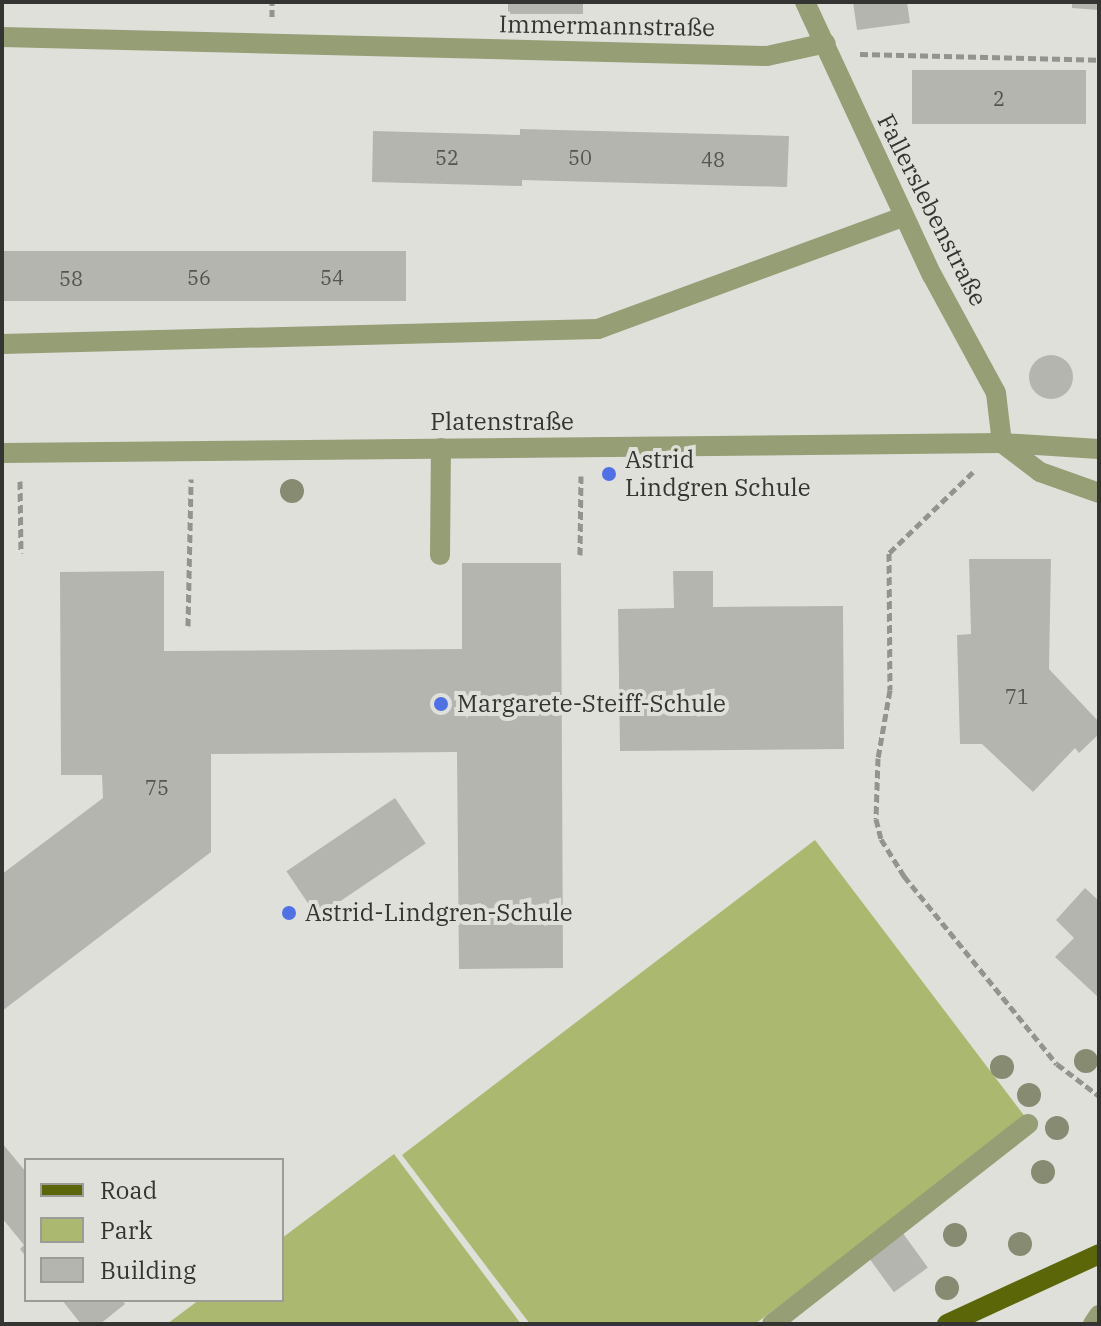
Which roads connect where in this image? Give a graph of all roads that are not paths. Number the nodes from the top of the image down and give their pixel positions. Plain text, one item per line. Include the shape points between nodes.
1 (805, 2) edge
2 (2, 37) edge
3 (828, 48) junction
4 (903, 217) junction
5 (2, 344) edge
6 (1002, 443) junction
7 (441, 448) junction
8 (1099, 449) edge
9 (11, 453) edge
10 (1099, 493) edge
11 (440, 555) dead end
12 (1028, 1124) dead end
13 (1099, 1254) edge
14 (1007, 1298) junction
15 (1099, 1315) edge
16 (772, 1324) edge
17 (947, 1324) edge
18 (969, 1324) edge
19 (1093, 1324) edge

1 - 3 street, Fallerslebenstraße
2 - 3 street, Immermannstraße via 767,56
3 - 4 street, Fallerslebenstraße
4 - 5 street via 598,329
4 - 6 street, Fallerslebenstraße via 996,393
6 - 7 street, Platenstraße
6 - 8 street, Platenstraße
6 - 10 street via 1040,472
7 - 9 street, Platenstraße
7 - 11 street
12 - 16 street
13 - 14 main road
14 - 17 main road
14 - 18 main road
15 - 19 street

